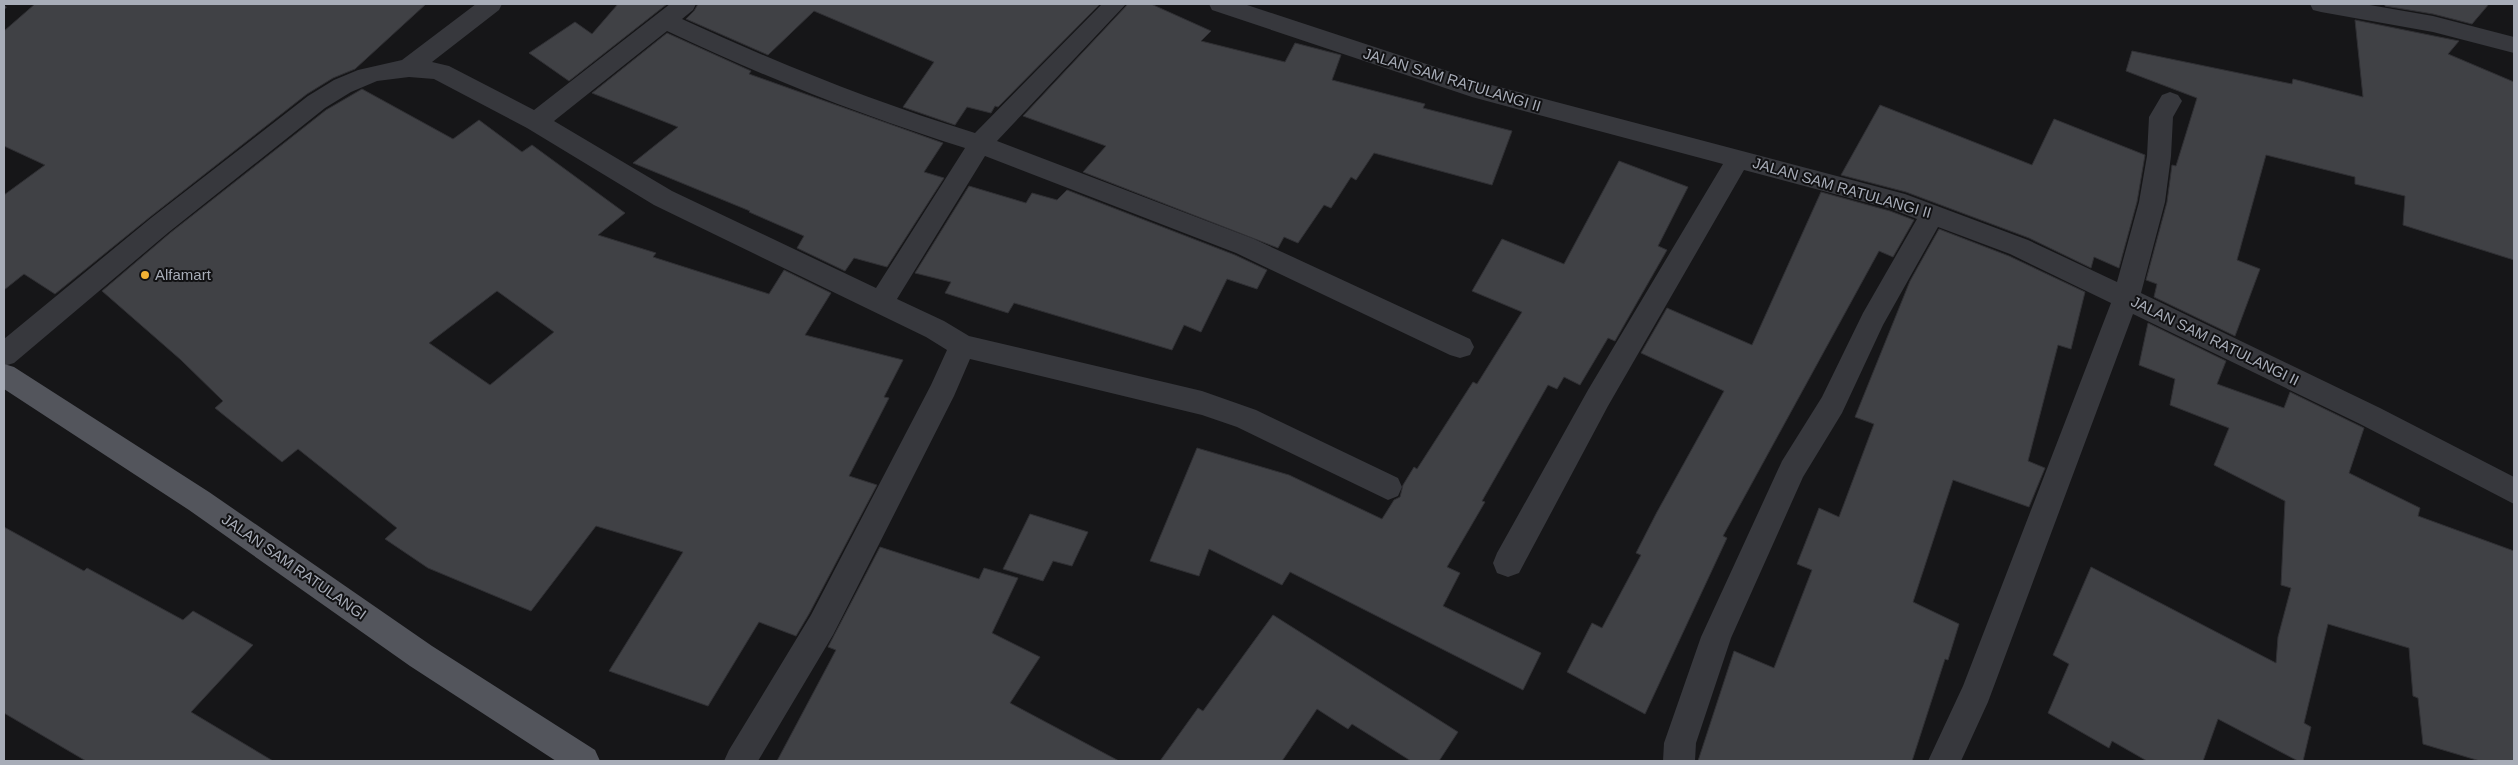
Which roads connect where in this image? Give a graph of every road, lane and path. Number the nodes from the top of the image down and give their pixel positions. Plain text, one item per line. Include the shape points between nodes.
1 (8, 4) edge
2 (491, 4) edge
3 (685, 4) edge
4 (1115, 4) edge
5 (1220, 4) edge
6 (2321, 4) edge
7 (4, 8) edge
8 (664, 20) junction
9 (2514, 44) edge
10 (408, 68) junction
11 (2170, 101) dead end
12 (536, 122) junction
13 (980, 144) junction
14 (1739, 158) junction
15 (1932, 215) junction
16 (2126, 298) junction
17 (882, 302) junction
18 (962, 346) junction
19 (1460, 347) dead end
20 (4, 355) edge
21 (4, 374) edge
22 (1388, 488) dead end
23 (2514, 491) edge
24 (1508, 563) dead end
25 (584, 761) edge
26 (740, 761) edge
27 (1679, 761) edge
28 (1944, 761) edge

1 - 7 path
2 - 10 street
3 - 8 street
4 - 13 street
5 - 14 street, JALAN SAM RATULANGI II via 1480,91 1659,140
6 - 9 street via 2433,24
8 - 12 street
8 - 13 street via 762,66 896,118
10 - 12 street via 441,72
10 - 20 street via 356,80 319,101 223,174
11 - 16 street via 2161,117 2152,202
12 - 17 street via 662,198
13 - 17 street
13 - 19 street via 1245,246
14 - 15 street, JALAN SAM RATULANGI II via 1879,196
14 - 24 street via 1598,398
15 - 16 street, JALAN SAM RATULANGI II via 2019,247
15 - 27 street via 1872,321 1832,405 1792,470 1716,637 1680,743
16 - 23 street, JALAN SAM RATULANGI II via 2370,416
16 - 28 street via 1977,691
17 - 18 street
18 - 22 street via 1202,403 1246,418
18 - 26 street via 944,388 822,624
21 - 25 main road, JALAN SAM RATULANGI via 199,500 397,639

